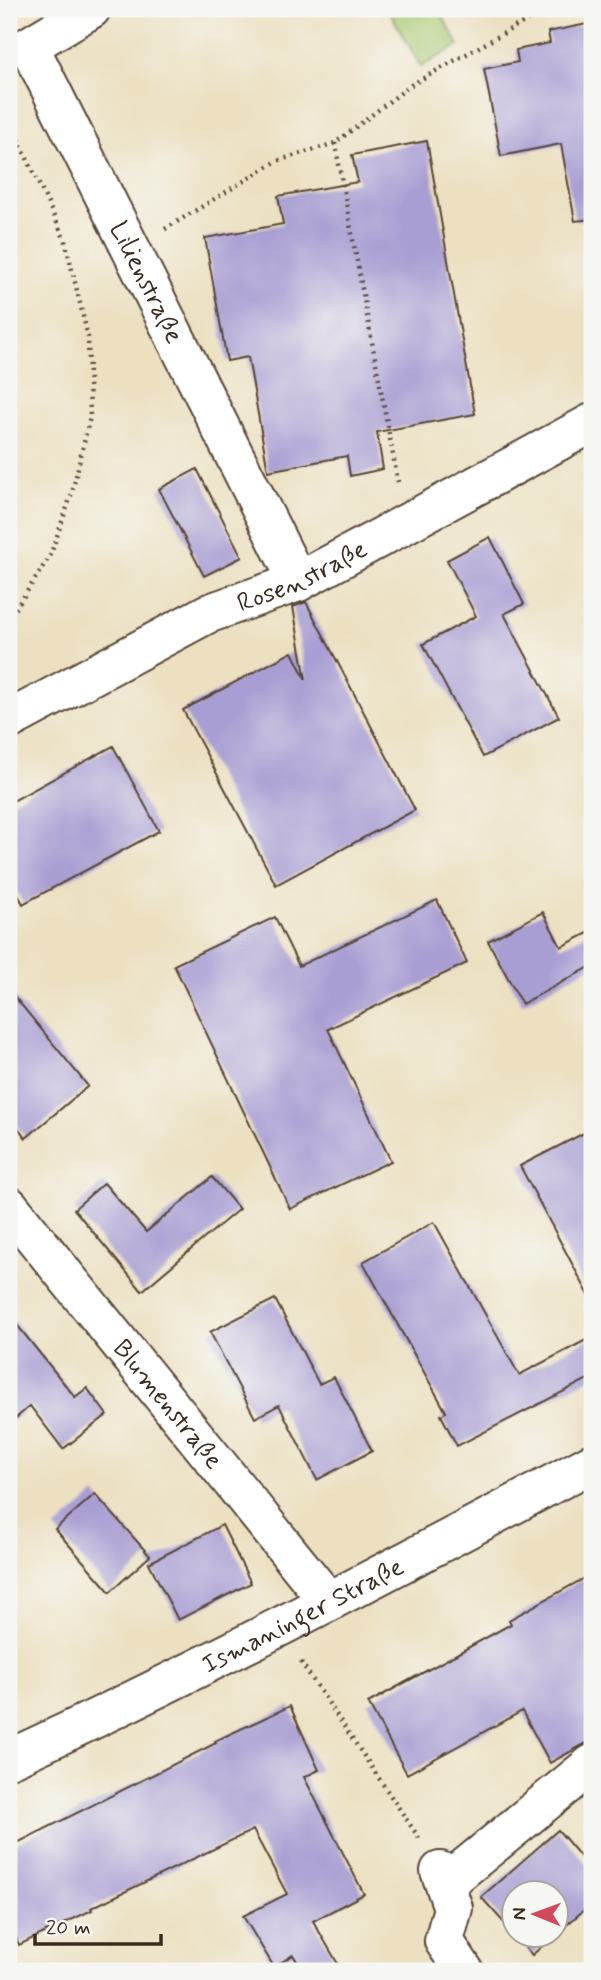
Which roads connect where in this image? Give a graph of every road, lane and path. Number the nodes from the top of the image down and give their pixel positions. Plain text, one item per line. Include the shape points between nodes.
1 (91, 9) edge
2 (547, 9) edge
3 (9, 120) edge
4 (335, 143) junction
5 (130, 250) junction
6 (592, 423) edge
7 (415, 517) junction
8 (298, 582) junction
9 (9, 619) edge
10 (9, 720) edge
11 (9, 1206) edge
12 (592, 1463) edge
13 (329, 1602) junction
14 (278, 1627) junction
15 (9, 1759) edge
16 (592, 1764) edge
17 (443, 1877) junction
18 (464, 1971) edge

1 - 5 street, Lilienstraße via 29,46
2 - 4 path via 411,85
3 - 9 path via 65,240 88,337 90,417 72,493 50,556
4 - 5 path via 277,161
4 - 7 path via 399,486
5 - 8 street, Lilienstraße
6 - 7 street, Rosenstraße
7 - 8 street, Rosenstraße
8 - 10 street, Rosenstraße via 207,614
11 - 13 street, Blumenstraße
12 - 13 street, Ismaninger Straße
13 - 14 street, Ismaninger Straße
14 - 15 street, Ismaninger Straße
14 - 17 path
16 - 17 street
17 - 18 street via 453,1908 444,1941

